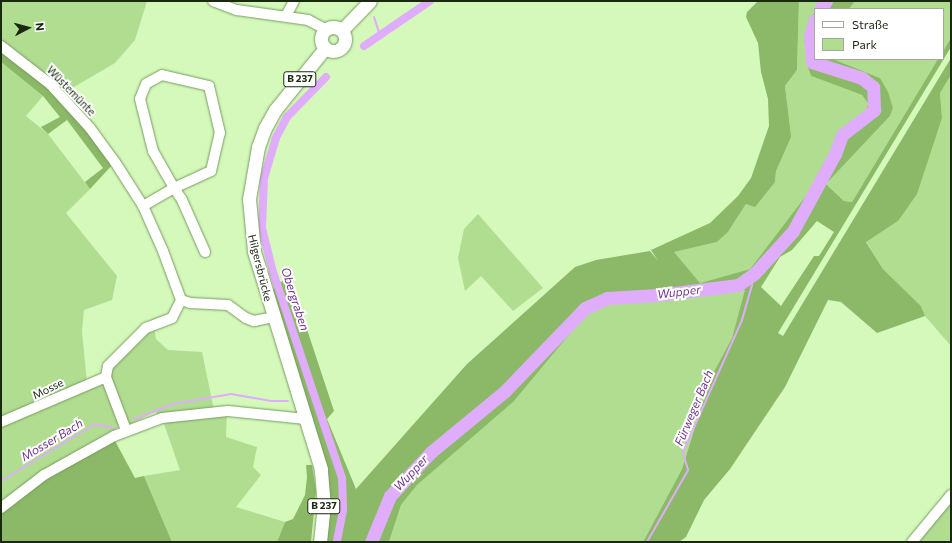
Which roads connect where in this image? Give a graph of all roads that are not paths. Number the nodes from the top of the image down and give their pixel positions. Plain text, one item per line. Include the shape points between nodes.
1 (213, 1) edge
2 (294, 1) edge
3 (370, 1) edge
4 (238, 5) edge
5 (286, 16) junction
6 (325, 29) junction
7 (342, 30) junction
8 (1, 46) edge
9 (325, 48) junction
10 (174, 188) junction
11 (143, 206) junction
12 (205, 252) dead end
13 (181, 300) junction
14 (274, 317) junction
15 (106, 377) junction
16 (306, 419) junction
17 (1, 422) edge
18 (126, 430) junction
19 (951, 495) edge
20 (1, 508) edge
21 (320, 542) edge
22 (912, 542) edge

1 - 4 street
2 - 5 street
3 - 7 main road
4 - 5 street
5 - 6 street via 316,22
6 - 7 main road via 333,26
6 - 9 main road via 321,40
7 - 9 main road via 346,39 342,48 334,51
8 - 11 street, Wüstemünte via 50,84 90,128
9 - 14 main road, Hilgersbrücke / B 237 via 275,110 258,147 252,174 249,199 250,230
10 - 10 street via 211,172 220,133 209,86 162,75 146,84 140,99 153,151
10 - 11 street
10 - 12 street
11 - 13 street
13 - 14 street, Hilgersbrücke via 190,303 228,305 254,321
13 - 15 street via 172,318 146,328 108,366
14 - 16 main road, Hilgersbrücke / B 237
15 - 17 street, Mosse
15 - 18 street
16 - 18 street via 228,411 162,418
16 - 21 main road, Hilgersbrücke / B 237 via 321,470 324,506
18 - 20 street via 44,475
19 - 22 street

